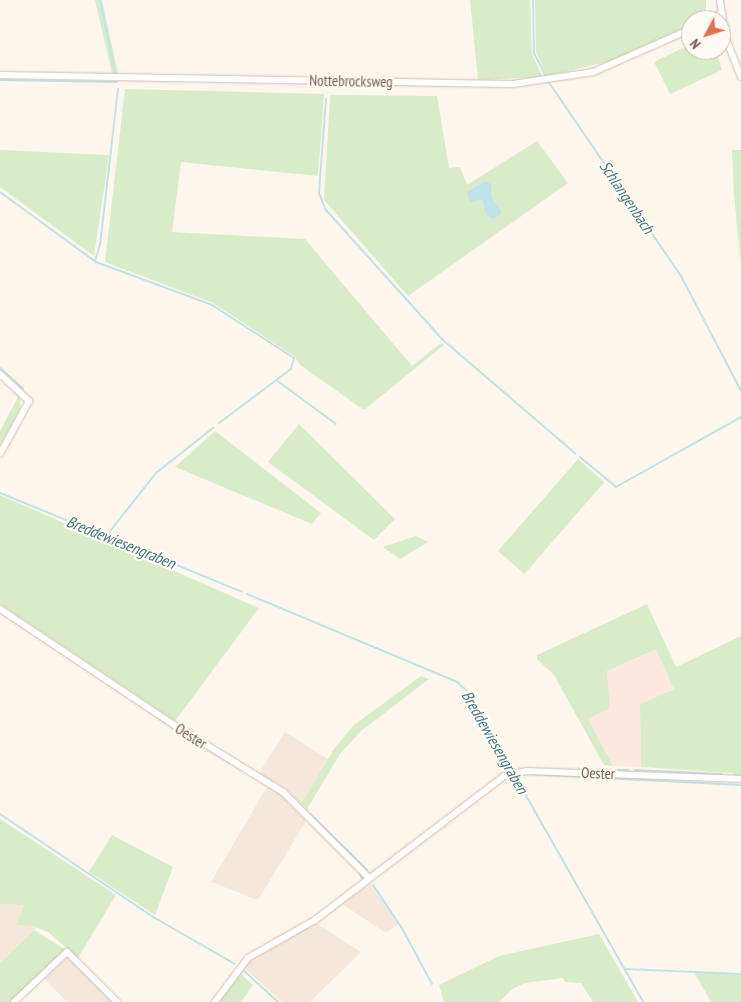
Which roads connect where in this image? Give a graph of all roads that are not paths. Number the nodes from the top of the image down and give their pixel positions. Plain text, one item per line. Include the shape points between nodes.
1 (681, 34) edge
2 (731, 51) edge
3 (0, 75) edge
4 (741, 77) edge
5 (0, 374) edge
6 (0, 454) edge
7 (0, 609) edge
8 (741, 779) edge
9 (369, 878) junction
10 (14, 1002) edge
11 (117, 1002) edge
12 (215, 1002) edge

1 - 3 street, Nottebrocksweg via 616,64 542,82 498,84
2 - 4 street
5 - 6 street via 29,401
7 - 9 street, Oester via 166,720 283,792
8 - 9 street, Oester via 527,771 504,776
9 - 12 street, Oester via 315,920 248,958
10 - 11 street via 67,952

